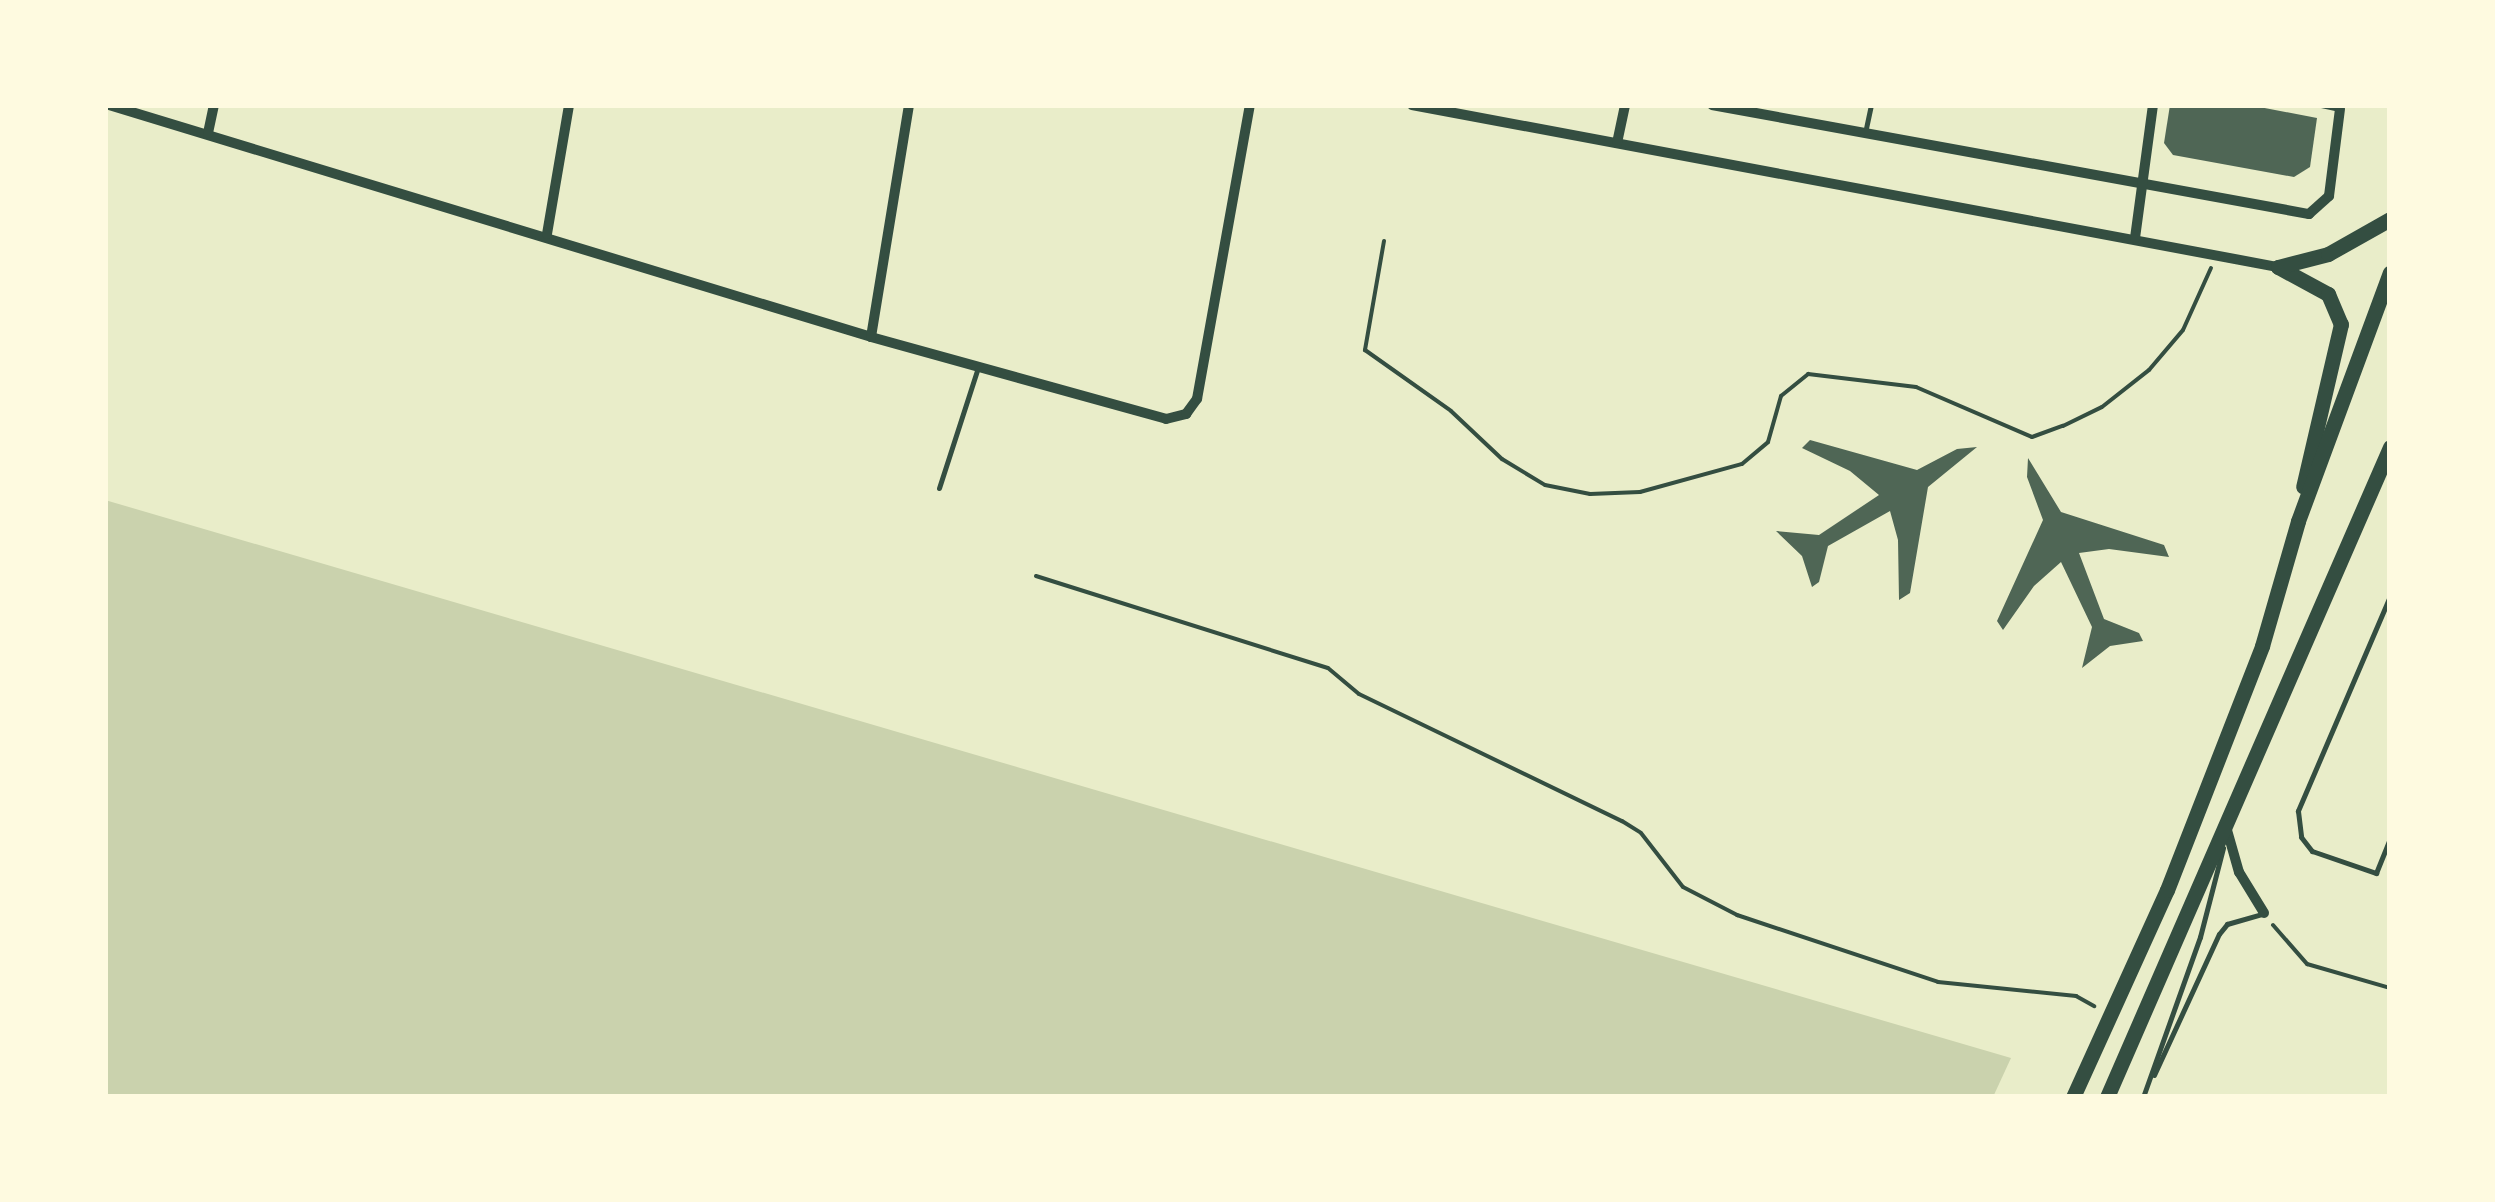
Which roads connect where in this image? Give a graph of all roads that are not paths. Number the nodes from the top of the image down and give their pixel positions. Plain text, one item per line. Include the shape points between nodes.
1 (109, 105) edge
2 (214, 105) edge
3 (569, 105) edge
4 (908, 105) edge
5 (1250, 105) edge
6 (1412, 105) edge
7 (1626, 105) edge
8 (1712, 105) edge
9 (1870, 105) edge
10 (2153, 105) edge
11 (2320, 105) edge
12 (2340, 109) joint
13 (1865, 132) junction
14 (208, 133) junction
15 (1618, 144) junction
16 (2143, 182) junction
17 (2390, 219) edge
18 (547, 234) junction
19 (2135, 238) junction
20 (2278, 266) junction
21 (2390, 272) edge
22 (871, 337) junction
23 (978, 368) junction
24 (2390, 447) edge
25 (939, 488) dead end
26 (2298, 521) junction
27 (2390, 596) edge
28 (2227, 830) junction
29 (2390, 838) edge
30 (2264, 913) joint
31 (2074, 1097) edge
32 (2108, 1097) edge
33 (2143, 1097) edge

1 - 14 street
2 - 14 street
3 - 18 street
4 - 22 street
5 - 23 street via 1197,399 1186,414 1146,415
6 - 15 street
7 - 15 street
8 - 13 street
9 - 13 lane
10 - 16 street
11 - 12 lane
12 - 16 street via 2329,196 2309,214
13 - 16 street
14 - 18 street
15 - 19 street
16 - 19 street
17 - 20 main road via 2328,254
18 - 22 street
19 - 20 street
20 - 26 main road via 2328,294 2341,324
21 - 26 main road
22 - 23 street
23 - 25 lane
24 - 28 main road
26 - 31 main road via 2262,646
27 - 29 lane via 2298,812 2301,837 2312,851 2376,873
28 - 30 street via 2239,872
28 - 32 main road
28 - 33 lane via 2200,937
30 - 33 lane via 2227,924 2219,934

